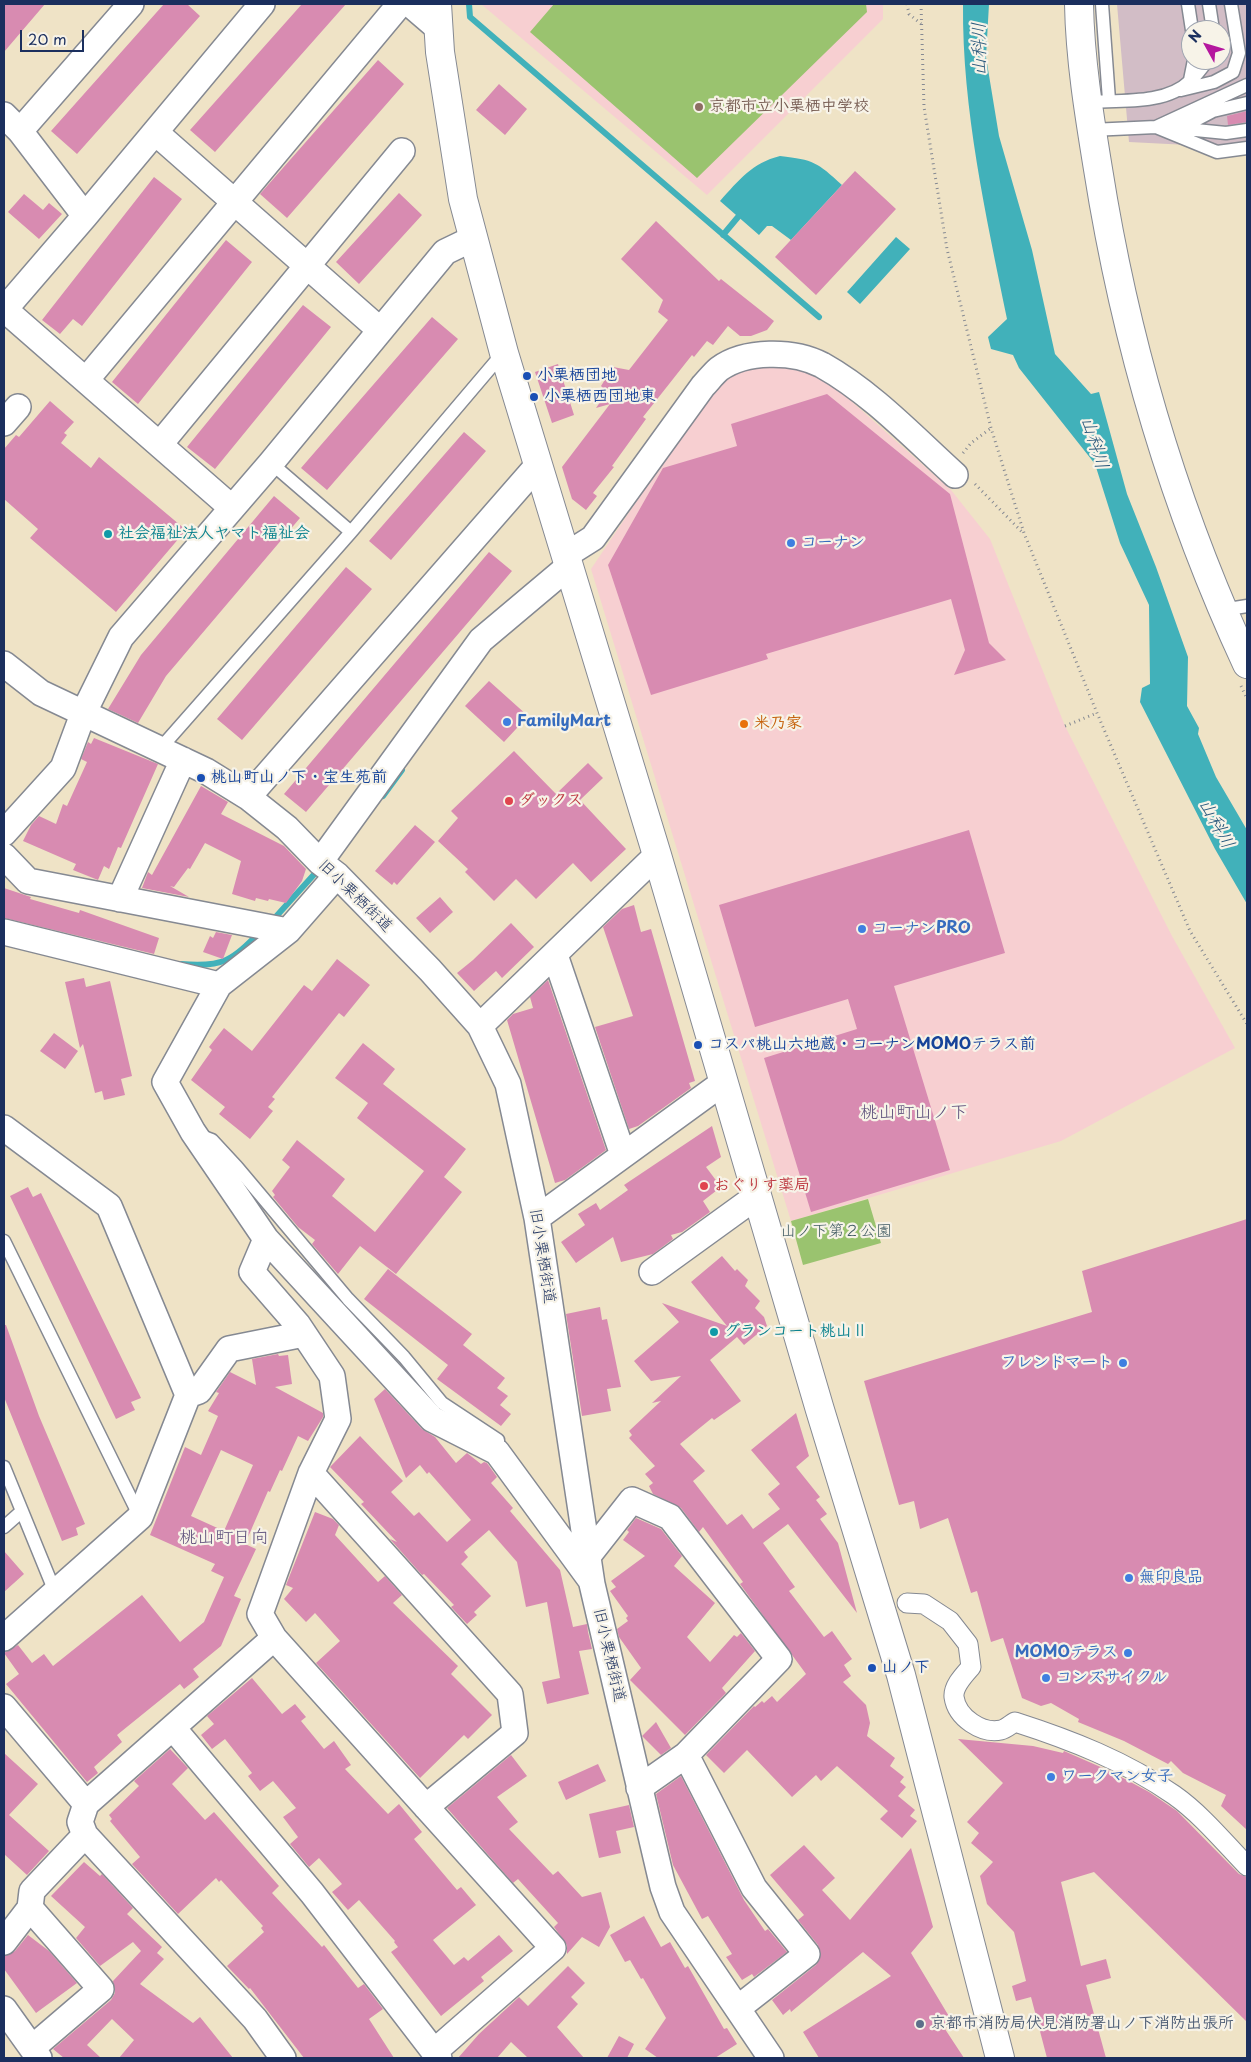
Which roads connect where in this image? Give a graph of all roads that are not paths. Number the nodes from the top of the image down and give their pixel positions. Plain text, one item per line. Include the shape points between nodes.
1 (131, 4) edge
2 (262, 4) edge
3 (400, 4) edge
4 (410, 4) edge
5 (1079, 4) edge
6 (1102, 4) edge
7 (1188, 4) edge
8 (1210, 4) edge
9 (1231, 4) edge
10 (437, 16) edge
11 (1190, 20) edge
12 (1212, 20) edge
13 (1192, 70) edge
14 (1200, 70) edge
15 (1190, 82) junction
16 (1247, 85) edge
17 (1174, 92) junction
18 (1098, 101) junction
19 (1247, 103) edge
20 (12, 123) edge
21 (1156, 127) junction
22 (1172, 127) junction
23 (1091, 130) junction
24 (1247, 130) edge
25 (155, 132) junction
26 (1247, 148) edge
27 (402, 151) dead end
28 (234, 203) junction
29 (86, 216) junction
30 (472, 239) junction
31 (306, 266) junction
32 (4, 309) edge
33 (380, 330) junction
34 (504, 353) junction
35 (86, 380) junction
36 (160, 444) junction
37 (271, 463) junction
38 (538, 465) junction
39 (961, 470) road end
40 (232, 508) junction
41 (351, 532) junction
42 (567, 560) junction
43 (1235, 608) edge
44 (4, 664) edge
45 (1247, 664) edge
46 (83, 714) junction
47 (159, 750) junction
48 (183, 760) junction
49 (248, 797) junction
50 (4, 834) edge
51 (657, 854) junction
52 (4, 856) edge
53 (328, 869) junction
54 (120, 899) junction
55 (285, 930) junction
56 (4, 932) edge
57 (555, 954) junction
58 (219, 985) junction
59 (480, 1026) junction
60 (724, 1082) junction
61 (4, 1128) edge
62 (193, 1132) junction
63 (624, 1156) junction
64 (757, 1196) junction
65 (537, 1218) junction
66 (266, 1240) junction
67 (4, 1241) edge
68 (652, 1272) dead end
69 (304, 1334) junction
70 (188, 1395) junction
71 (497, 1452) junction
72 (4, 1468) edge
73 (311, 1473) junction
74 (22, 1511) junction
75 (140, 1517) junction
76 (4, 1527) edge
77 (588, 1556) junction
78 (592, 1584) junction
79 (55, 1592) junction
80 (907, 1603) dead end
81 (4, 1638) edge
82 (274, 1638) junction
83 (4, 1707) edge
84 (173, 1728) junction
85 (686, 1755) junction
86 (639, 1788) junction
87 (86, 1804) junction
88 (426, 1807) junction
89 (85, 1835) junction
90 (1247, 1866) edge
91 (30, 1908) junction
92 (4, 1942) edge
93 (738, 2008) junction
94 (4, 2009) edge
95 (35, 2053) edge
96 (437, 2055) edge
97 (283, 2058) edge
98 (771, 2058) edge
99 (1000, 2058) edge

1 - 20 street
2 - 25 street
3 - 28 street
4 - 10 street
5 - 18 street via 1080,50
6 - 18 lane
7 - 11 lane
8 - 12 lane
9 - 17 lane via 1239,53 1233,72 1214,82
10 - 30 street via 440,52
13 - 15 lane
14 - 15 lane
15 - 17 lane
16 - 21 lane
17 - 18 lane via 1156,97
18 - 23 street
19 - 22 lane via 1213,111
20 - 29 street
21 - 22 lane
21 - 23 lane
21 - 26 lane via 1217,152
22 - 24 lane via 1226,133
23 - 43 street via 1123,307 1173,481
25 - 28 street
25 - 29 street
27 - 31 street
28 - 31 street
28 - 35 street
29 - 32 street
30 - 33 street via 445,252
30 - 34 street
31 - 33 street
31 - 36 street
32 - 35 street
33 - 37 street
34 - 38 street
34 - 41 lane
35 - 36 street
36 - 40 street
37 - 40 street
37 - 41 lane
38 - 42 street
38 - 49 street
39 - 42 street via 868,396 820,364 782,354 744,356 719,370 703,386 593,538
40 - 46 street via 121,637
41 - 47 lane
42 - 51 street
42 - 53 street via 480,640
43 - 45 street
44 - 46 street, 旧小栗栖街道 via 41,693
46 - 47 street, 旧小栗栖街道
46 - 50 street via 62,768
47 - 48 street, 旧小栗栖街道
48 - 49 street, 旧小栗栖街道
48 - 54 street
49 - 53 street, 旧小栗栖街道 via 287,828
51 - 57 street
51 - 60 street
52 - 54 street via 28,881
53 - 55 street
53 - 59 street, 旧小栗栖街道 via 430,970
54 - 55 street
55 - 58 street
56 - 58 street
57 - 59 street
57 - 63 street
58 - 62 street via 165,1082
59 - 65 street, 旧小栗栖街道 via 508,1084
60 - 63 street
60 - 64 street
61 - 70 street via 109,1206
62 - 66 street
62 - 71 lane via 212,1140 442,1403 498,1440
63 - 65 street
64 - 68 street
64 - 99 street via 901,1675
65 - 77 street, 旧小栗栖街道
66 - 69 street via 252,1272
66 - 71 street via 432,1419
67 - 75 lane
69 - 70 street via 229,1349 199,1391
69 - 73 street via 332,1376 338,1419
70 - 75 street
71 - 78 street
72 - 74 lane
73 - 82 street via 260,1614
73 - 88 street via 510,1694 516,1733
74 - 76 lane
74 - 79 lane
75 - 79 street
77 - 78 street, 旧小栗栖街道
77 - 85 street via 632,1500 670,1517 779,1659
78 - 86 street, 旧小栗栖街道
79 - 81 street
80 - 90 street via 924,1604 950,1621 968,1644 971,1667 958,1683 954,1697 965,1718 982,1729 1002,1730 1015,1722 1113,1758 1174,1795
82 - 84 street
82 - 88 street
83 - 87 street
84 - 87 street
84 - 96 street via 312,1892
85 - 86 street
85 - 93 street via 754,1888 807,1954
86 - 93 street, 旧小栗栖街道 via 672,1912
87 - 89 street via 80,1822
88 - 96 street via 553,1948
89 - 91 street via 32,1891
89 - 97 street via 255,2019
91 - 92 street
91 - 95 street via 101,1988
93 - 98 street, 旧小栗栖街道
94 - 95 street

